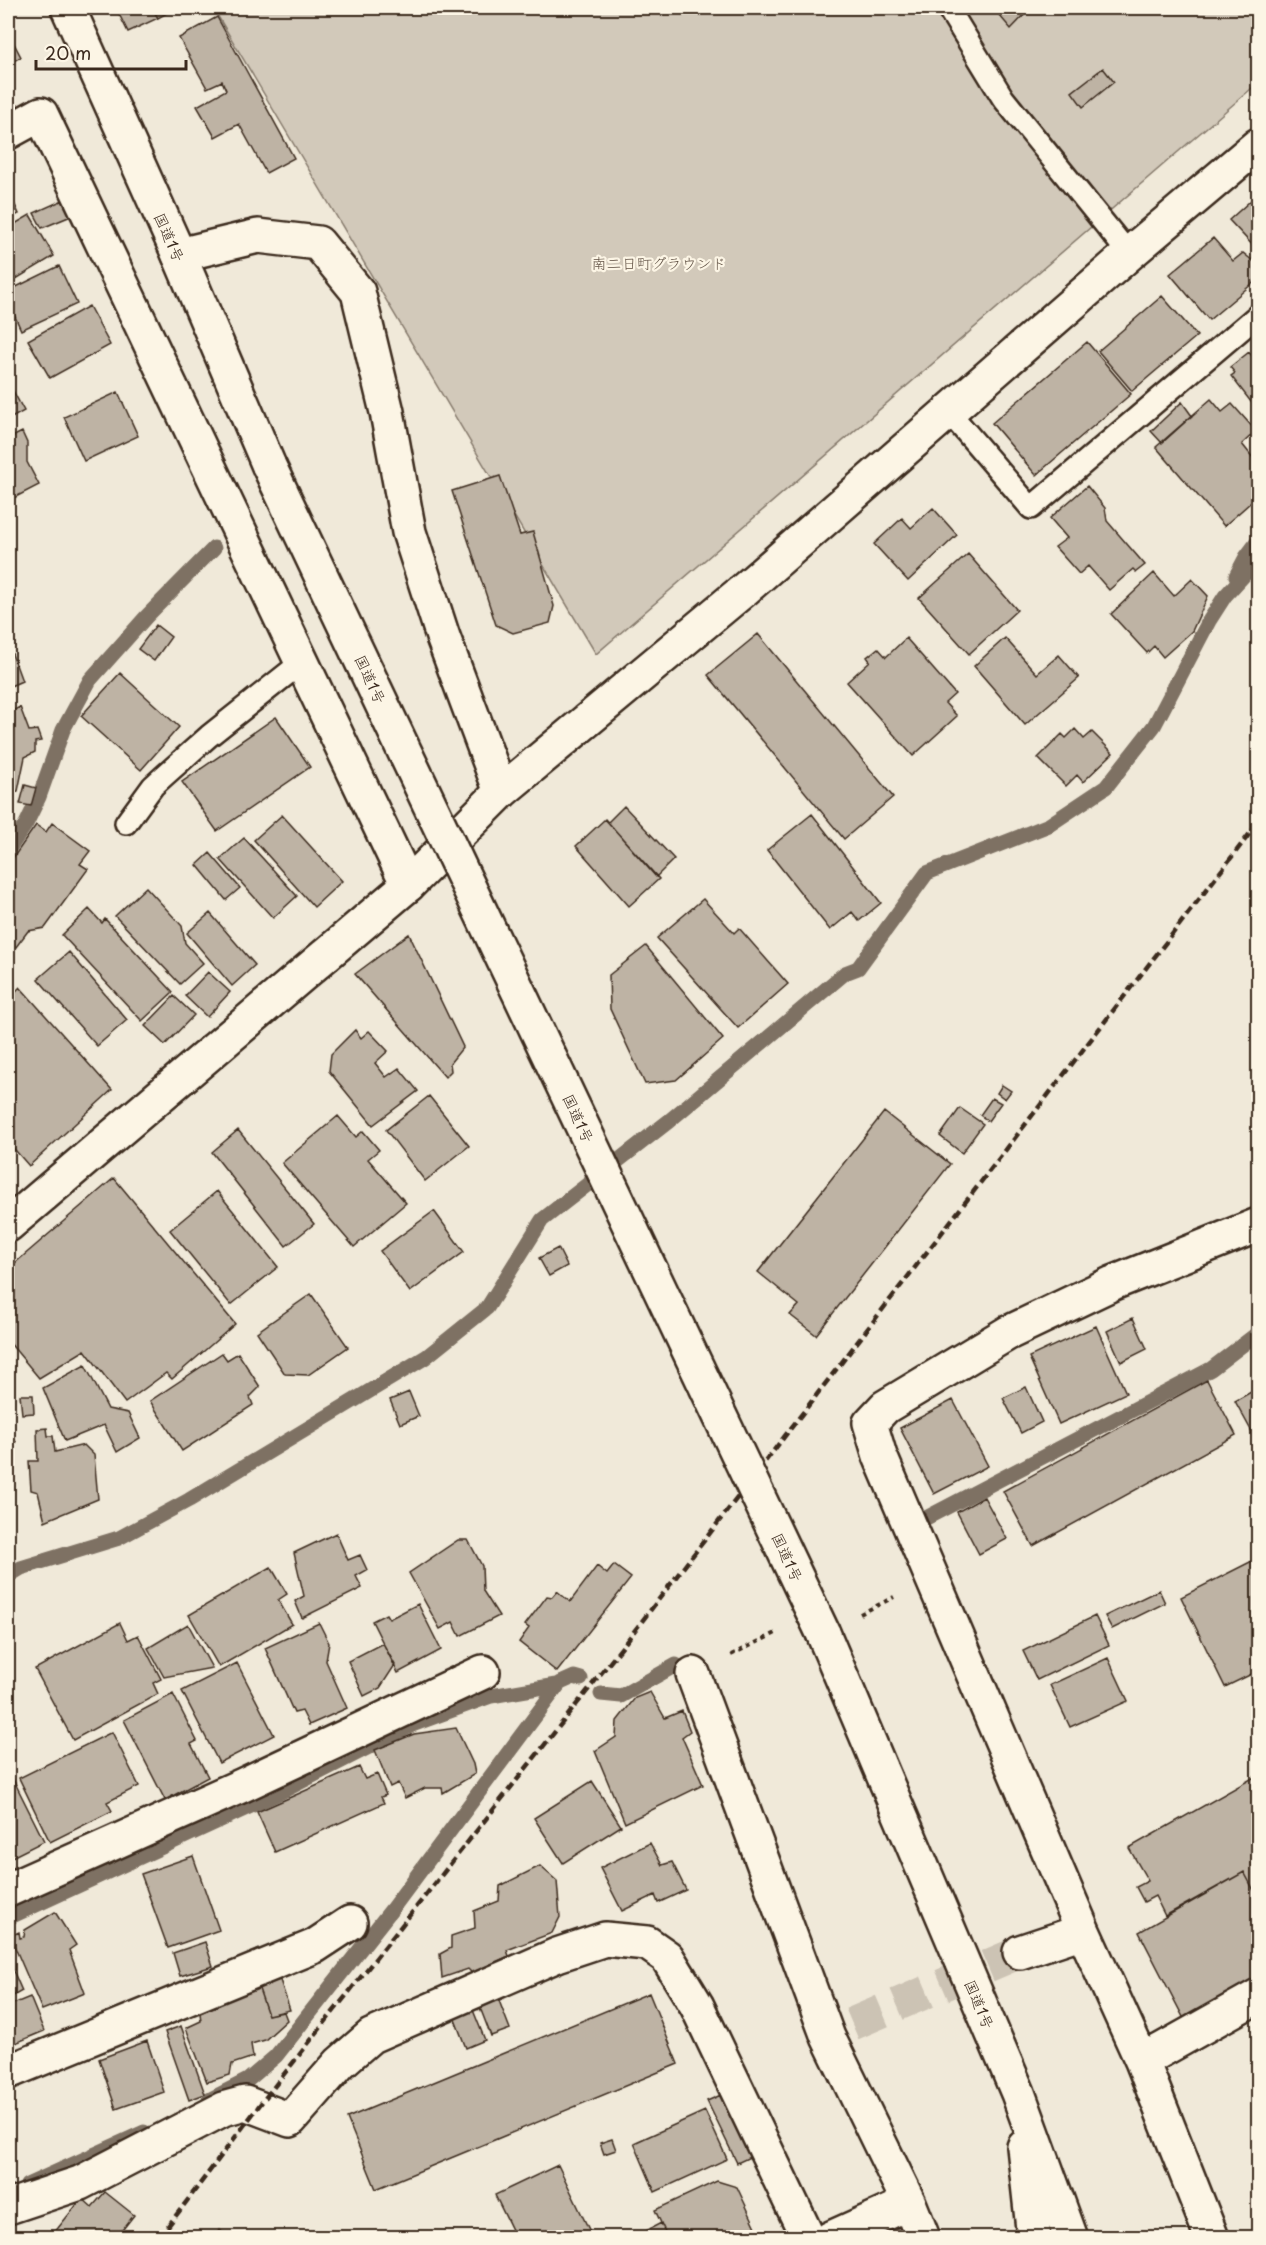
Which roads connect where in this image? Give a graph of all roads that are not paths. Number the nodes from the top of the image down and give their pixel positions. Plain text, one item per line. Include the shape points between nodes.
1 (68, 8) edge
2 (948, 8) edge
3 (8, 132) edge
4 (1258, 145) edge
5 (1130, 254) junction
6 (179, 255) junction
7 (1258, 315) edge
8 (948, 411) junction
9 (302, 662) junction
10 (501, 792) junction
11 (126, 823) dead end
12 (408, 885) junction
13 (8, 1225) edge
14 (1258, 1225) edge
15 (483, 1672) dead end
16 (693, 1674) road end
17 (8, 1890) edge
18 (350, 1923) dead end
19 (1083, 1931) junction
20 (1020, 1952) tunnel mouth
21 (1258, 1996) edge
22 (1142, 2061) junction
23 (8, 2072) edge
24 (1018, 2093) junction
25 (909, 2204) junction
26 (8, 2206) edge
27 (808, 2238) edge
28 (831, 2238) edge
29 (923, 2238) edge
30 (1034, 2238) edge
31 (1071, 2238) edge
32 (1212, 2238) edge

1 - 6 main road, 国道1号
2 - 5 lane via 1003,98
3 - 9 main road via 41,114
4 - 5 main road
5 - 8 main road
6 - 10 main road via 258,236 318,243 358,292 410,532 442,637
6 - 24 main road, 国道1号, bridge via 269,466 819,1623
7 - 8 lane via 1031,508
8 - 10 main road via 744,589
9 - 11 lane via 153,786
9 - 12 main road
10 - 12 main road
12 - 13 main road
14 - 19 main road via 1113,1283 1008,1333 885,1407 870,1423 880,1456
15 - 17 main road
16 - 25 main road
18 - 23 main road via 315,1946
19 - 20 main road
19 - 22 main road
21 - 22 main road
22 - 32 main road
24 - 30 main road
24 - 31 main road, 国道1号
25 - 28 main road
25 - 29 main road
26 - 27 main road via 80,2183 223,2109 245,2103 290,2120 340,2063 371,2036 557,1955 605,1939 647,1943 667,1957 697,2006

